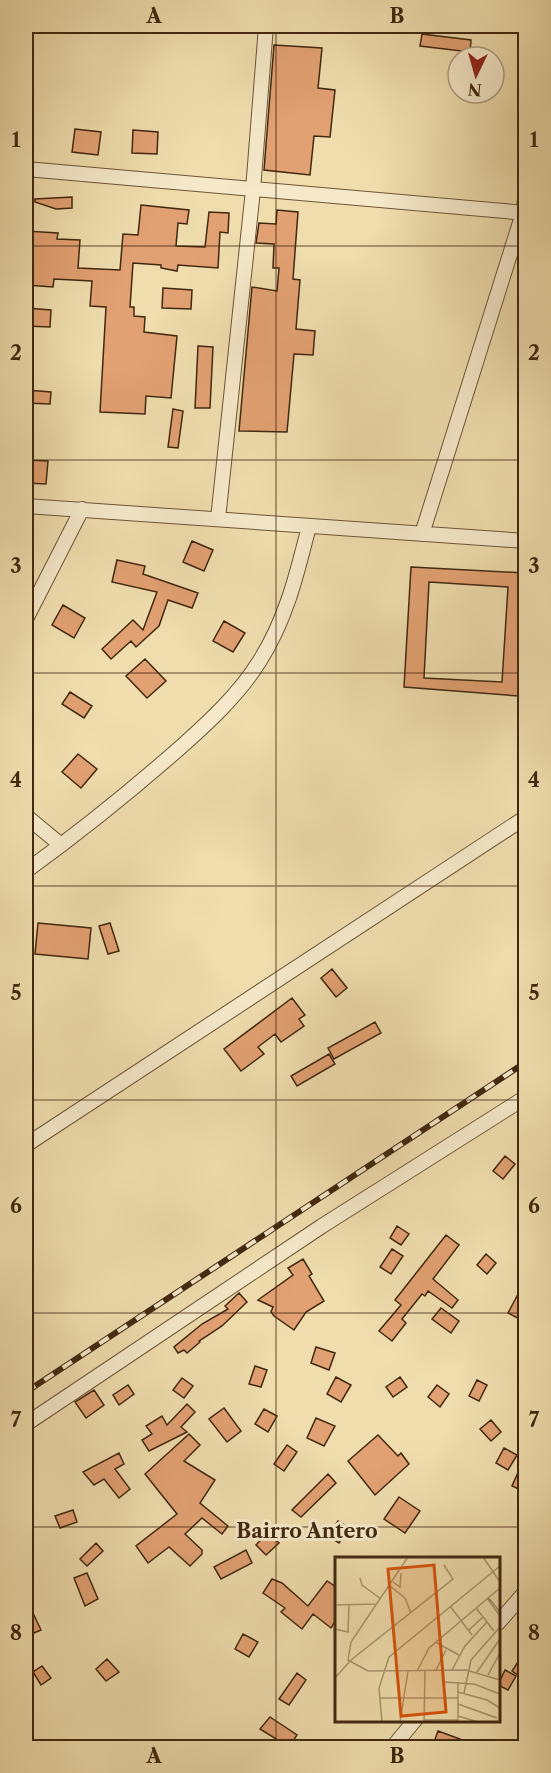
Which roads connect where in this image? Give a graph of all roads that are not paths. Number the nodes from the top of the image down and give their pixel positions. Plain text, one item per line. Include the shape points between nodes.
1 (266, 26) edge
2 (26, 169) edge
3 (253, 190) junction
4 (525, 194) edge
5 (524, 213) edge
6 (26, 506) edge
7 (81, 509) junction
8 (218, 519) junction
9 (309, 526) junction
10 (422, 534) junction
11 (525, 541) edge
12 (26, 619) edge
13 (26, 816) edge
14 (525, 817) edge
15 (61, 845) junction
16 (26, 871) edge
17 (525, 1097) edge
18 (26, 1145) edge
19 (26, 1424) edge
20 (525, 1591) edge
21 (500, 1621) edge
22 (413, 1722) edge
23 (392, 1748) edge

1 - 3 street
2 - 3 street
3 - 5 street
3 - 8 street
4 - 5 street
5 - 10 street
6 - 7 street
7 - 8 street
7 - 12 street
8 - 9 street
9 - 10 street
9 - 15 street via 294,588 259,663 218,713 142,782
10 - 11 street
13 - 15 street
14 - 18 street
15 - 16 street
17 - 19 street via 322,1226
20 - 21 street
22 - 23 street

